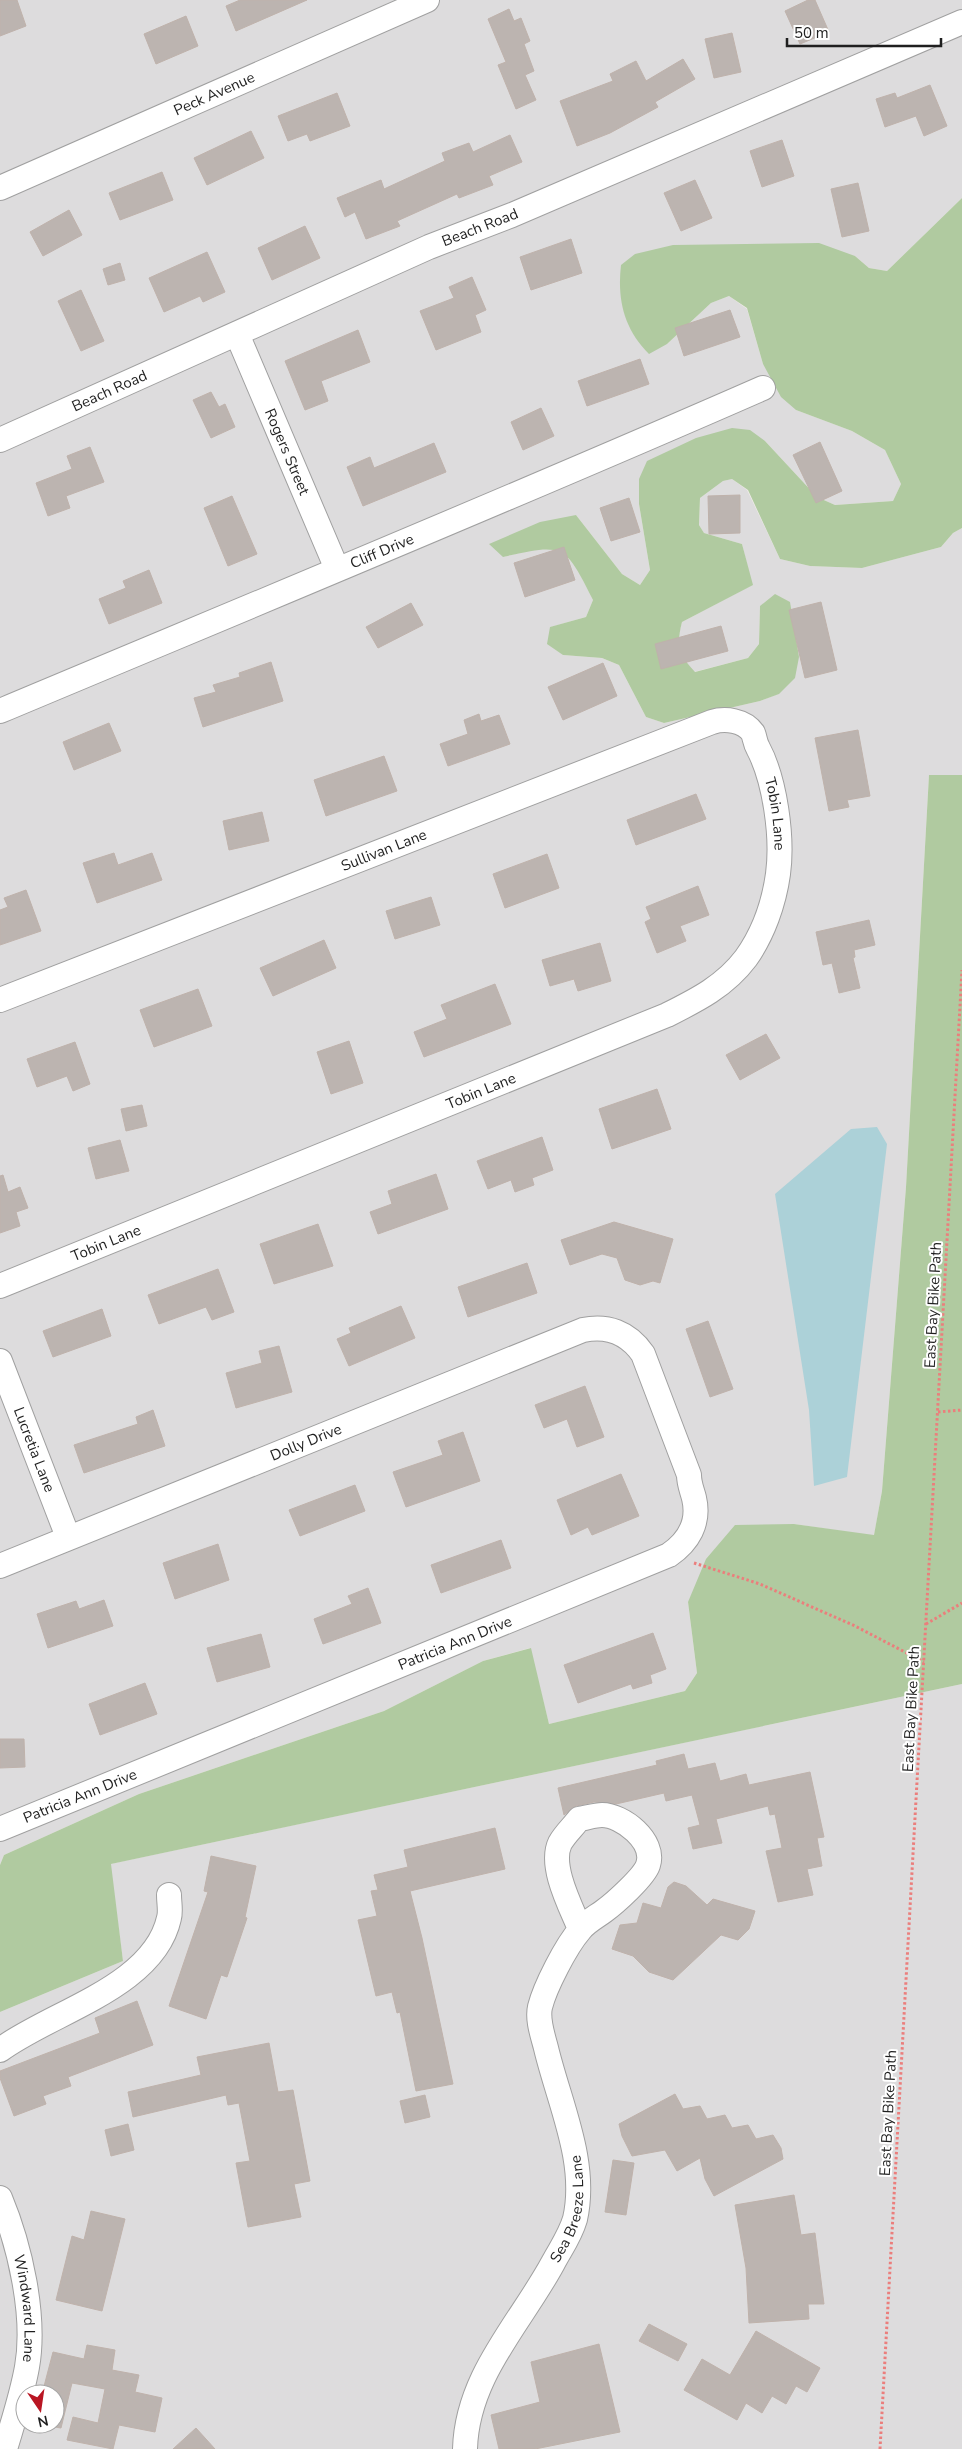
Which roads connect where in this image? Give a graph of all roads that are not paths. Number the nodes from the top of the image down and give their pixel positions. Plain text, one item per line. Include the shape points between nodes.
1 (427, 0) edge
2 (962, 22) edge
3 (0, 188) edge
4 (236, 334) junction
5 (763, 388) dead end
6 (0, 440) edge
7 (337, 569) junction
8 (0, 711) edge
9 (758, 748) joint
10 (0, 1000) edge
11 (0, 1286) edge
12 (613, 1330) joint
13 (0, 1362) edge
14 (68, 1538) junction
15 (0, 1566) edge
16 (0, 1829) edge
17 (169, 1895) dead end
18 (580, 1929) junction
19 (0, 2050) edge
20 (0, 2198) edge
21 (5, 2449) edge
22 (465, 2449) edge

1 - 3 street, Peck Avenue
2 - 4 street, Beach Road via 512,215 429,247
4 - 6 street, Beach Road
4 - 7 street, Rogers Street
5 - 7 street, Cliff Drive via 532,490
7 - 8 street, Cliff Drive
9 - 10 street, Sullivan Lane via 752,733 744,726 723,719 712,722
9 - 11 street, Tobin Lane via 765,762 777,824 775,891 762,930 746,958 708,995 667,1015
12 - 14 street, Dolly Drive via 598,1327 583,1330
12 - 16 street, Patricia Ann Drive via 636,1344 642,1354 689,1475 694,1523 688,1540 669,1556
13 - 14 street, Lucretia Lane
14 - 15 street, Dolly Drive
17 - 19 street via 170,1917 164,1934 139,1966 114,1986 17,2037
18 - 18 street, Sea Breeze Lane via 636,1881 648,1865 649,1850 639,1835 624,1822 602,1815 579,1819 559,1845 557,1863 562,1885
18 - 22 street, Sea Breeze Lane via 554,1975 539,2011 552,2076 576,2162 575,2218 566,2242 535,2295 495,2352 474,2398
20 - 21 street, Windward Lane via 12,2226 24,2276 30,2343 23,2391

